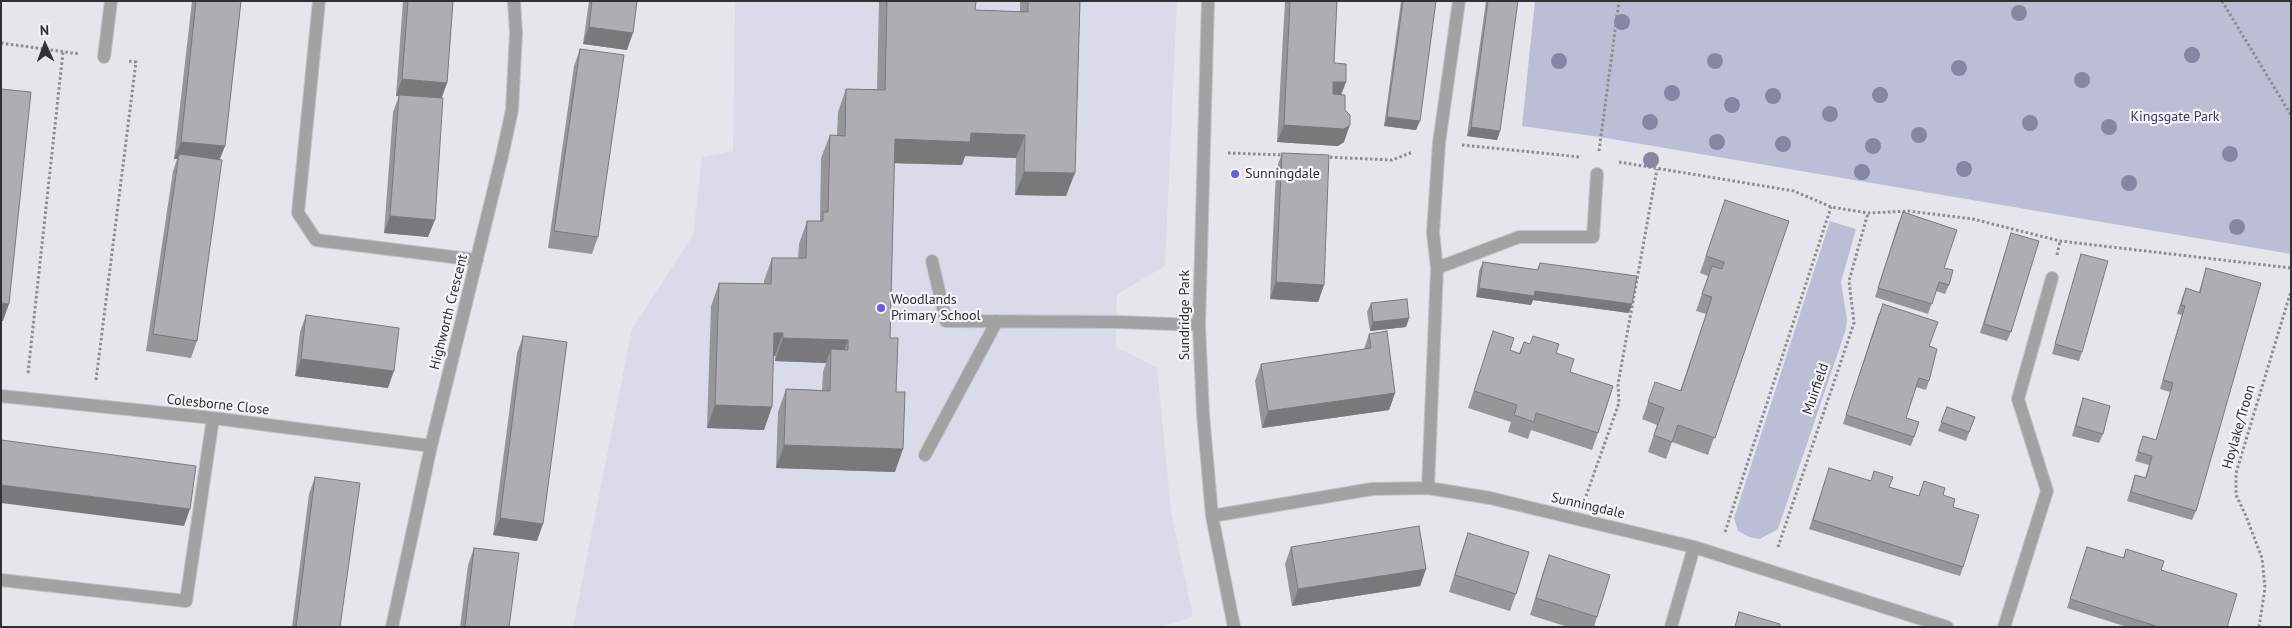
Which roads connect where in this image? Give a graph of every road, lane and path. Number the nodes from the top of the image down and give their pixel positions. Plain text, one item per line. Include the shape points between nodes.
1 (111, 1) edge
2 (319, 1) edge
3 (514, 1) edge
4 (1208, 1) edge
5 (1459, 1) edge
6 (1619, 1) edge
7 (2222, 1) edge
8 (1, 43) edge
9 (63, 52) junction
10 (104, 57) junction
11 (2291, 115) edge
12 (1438, 143) junction
13 (1202, 152) junction
14 (1292, 155) edge
15 (1322, 157) edge
16 (1598, 158) junction
17 (1657, 169) junction
18 (1597, 174) joint
19 (1831, 207) junction
20 (1868, 213) junction
21 (477, 260) junction
22 (932, 261) dead end
23 (1437, 268) junction
24 (2291, 268) edge
25 (2052, 278) dead end
26 (2291, 291) edge
27 (997, 321) junction
28 (1199, 325) junction
29 (1, 396) edge
30 (25, 399) junction
31 (93, 406) junction
32 (213, 418) junction
33 (431, 446) junction
34 (925, 455) dead end
35 (1428, 488) junction
36 (1212, 516) junction
37 (1578, 520) junction
38 (1694, 547) junction
39 (1718, 554) junction
40 (1770, 571) junction
41 (1, 580) edge
42 (392, 627) edge
43 (1234, 627) edge
44 (1671, 627) edge
45 (1947, 627) edge
46 (2004, 627) edge
47 (2259, 627) edge

1 - 10 street
2 - 21 street via 298,213 316,240
3 - 21 street, Highworth Crescent via 516,33 512,110
4 - 13 street, Sundridge Park
5 - 12 street
6 - 16 path
7 - 11 path
8 - 9 path
9 - 10 path
9 - 30 path
10 - 31 path via 136,62
12 - 15 path via 1392,160
12 - 16 path
12 - 23 street via 1433,233
13 - 14 path
13 - 28 street, Sundridge Park
16 - 17 path
16 - 18 path
17 - 19 path via 1794,191
17 - 37 path via 1618,384 1619,404
18 - 23 street via 1593,237 1519,237
19 - 20 path
19 - 39 path
20 - 24 path via 1908,211 1973,219 2060,241
20 - 40 path, Muirfield via 1849,281 1854,323
21 - 33 street, Highworth Crescent
22 - 27 street via 946,321
23 - 35 street
25 - 46 street via 2018,399 2047,491
26 - 47 path, Hoylake/Troon via 2236,473 2236,495 2262,558 2265,588
27 - 28 street
27 - 34 street
28 - 36 street, Sundridge Park
29 - 30 street, Colesborne Close
30 - 31 street, Colesborne Close
31 - 32 street, Colesborne Close
32 - 33 street, Colesborne Close
32 - 41 street via 186,601
33 - 42 street, Highworth Crescent
35 - 36 street, Sunningdale via 1372,489
35 - 37 street, Sunningdale via 1490,498
36 - 43 street, Sundridge Park
37 - 38 street, Sunningdale
38 - 39 street, Sunningdale
38 - 44 street
39 - 40 street, Sunningdale
40 - 45 street, Sunningdale

